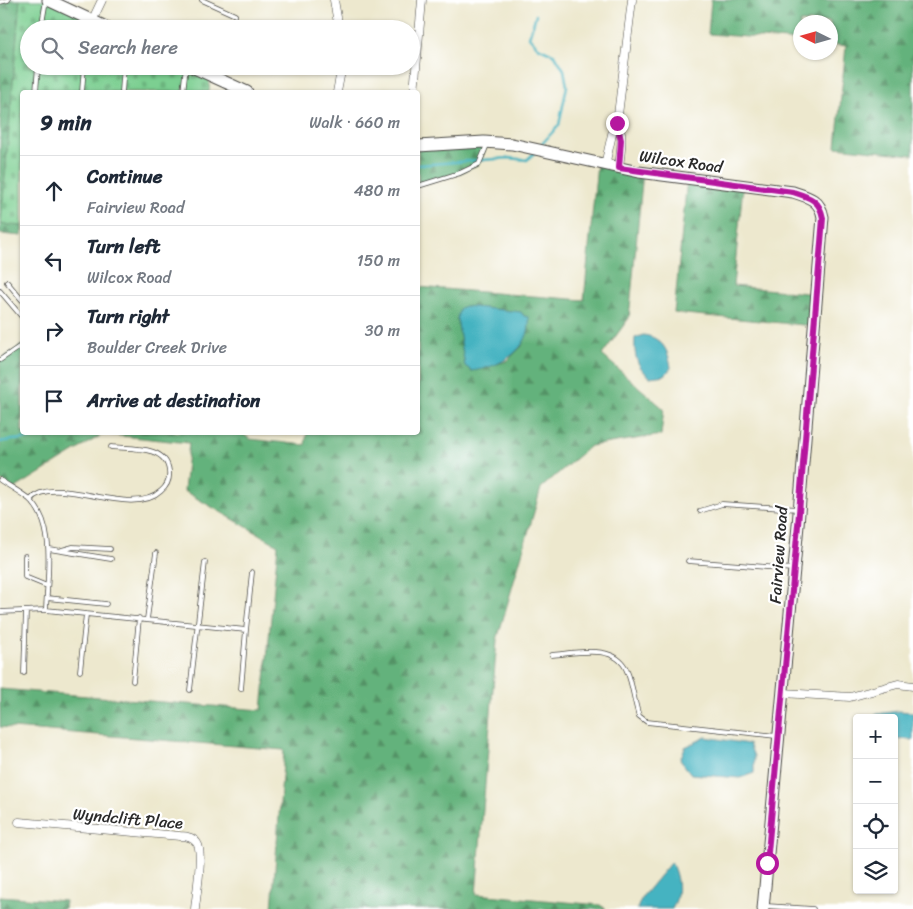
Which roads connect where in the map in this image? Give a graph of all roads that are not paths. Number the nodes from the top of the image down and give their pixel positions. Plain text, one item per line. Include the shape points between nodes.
1 (8, 0) edge
2 (47, 0) edge
3 (102, 0) edge
4 (202, 0) edge
5 (334, 0) edge
6 (422, 0) edge
7 (632, 0) edge
8 (0, 2) edge
9 (235, 15) dead end
10 (43, 20) edge
11 (81, 20) edge
12 (92, 20) edge
13 (337, 20) edge
14 (420, 23) edge
15 (37, 75) edge
16 (83, 75) edge
17 (123, 75) edge
18 (185, 75) edge
19 (210, 75) edge
20 (340, 75) edge
21 (415, 75) edge
22 (36, 90) edge
23 (82, 90) edge
24 (122, 90) edge
25 (182, 90) edge
26 (243, 90) edge
27 (337, 90) edge
28 (414, 90) edge
29 (617, 123) junction
30 (488, 143) junction
31 (420, 146) edge
32 (605, 165) junction
33 (619, 168) junction
34 (420, 185) edge
35 (818, 204) joint
36 (7, 282) dead end
37 (0, 291) edge
38 (20, 298) edge
39 (20, 316) edge
40 (20, 346) edge
41 (0, 360) edge
42 (111, 447) dead end
43 (0, 480) edge
44 (30, 500) junction
45 (798, 509) junction
46 (700, 511) dead end
47 (49, 549) junction
48 (110, 549) dead end
49 (62, 550) junction
50 (156, 553) dead end
51 (25, 556) dead end
52 (112, 559) dead end
53 (688, 560) dead end
54 (205, 562) dead end
55 (794, 569) junction
56 (252, 572) dead end
57 (47, 586) junction
58 (47, 598) junction
59 (106, 604) dead end
60 (46, 610) junction
61 (26, 611) junction
62 (0, 612) edge
63 (86, 614) junction
64 (139, 618) junction
65 (147, 619) junction
66 (196, 624) junction
67 (246, 630) junction
68 (552, 655) dead end
69 (80, 671) dead end
70 (24, 673) dead end
71 (133, 681) dead end
72 (913, 686) edge
73 (241, 689) dead end
74 (190, 690) dead end
75 (783, 692) junction
76 (779, 736) junction
77 (18, 822) dead end
78 (764, 908) edge
79 (195, 909) edge
80 (813, 909) edge

1 - 8 lane
2 - 10 lane
2 - 11 street
3 - 12 street
4 - 9 lane
5 - 13 street
6 - 14 street
7 - 29 street
15 - 22 lane
16 - 23 lane
17 - 24 lane
18 - 25 lane
19 - 26 street
20 - 27 street
21 - 28 street
29 - 32 street
29 - 33 street via 621,140
30 - 31 street, Wilcox Road
30 - 32 street, Wilcox Road via 533,148
30 - 34 lane via 479,164
32 - 33 street, Wilcox Road
33 - 35 street, Wilcox Road via 793,192
35 - 45 street, Fairview Road via 823,218
36 - 38 lane
37 - 39 lane
40 - 41 lane
42 - 44 lane via 158,453 168,465 170,476 166,487 148,499 45,492 35,494
43 - 44 lane
44 - 47 lane via 39,514
45 - 46 lane via 722,504
45 - 55 street, Fairview Road
47 - 49 lane
47 - 57 lane
48 - 49 lane via 73,547
49 - 52 lane
50 - 65 lane
51 - 57 lane via 24,577
53 - 55 lane
54 - 66 lane
55 - 75 street, Fairview Road
56 - 67 lane
57 - 58 lane
58 - 59 lane
58 - 60 lane
60 - 61 lane
60 - 63 lane
61 - 62 lane
61 - 70 lane
63 - 64 lane
63 - 69 lane
64 - 65 lane
64 - 71 lane
65 - 66 lane
66 - 67 lane
66 - 74 lane
67 - 73 lane
68 - 76 lane via 607,653 618,657 627,670 639,716 647,722
72 - 75 street via 898,684 850,697
75 - 76 street, Fairview Road
76 - 78 street, Fairview Road
77 - 79 street, Wyndclift Place via 193,839 200,848
78 - 80 lane

